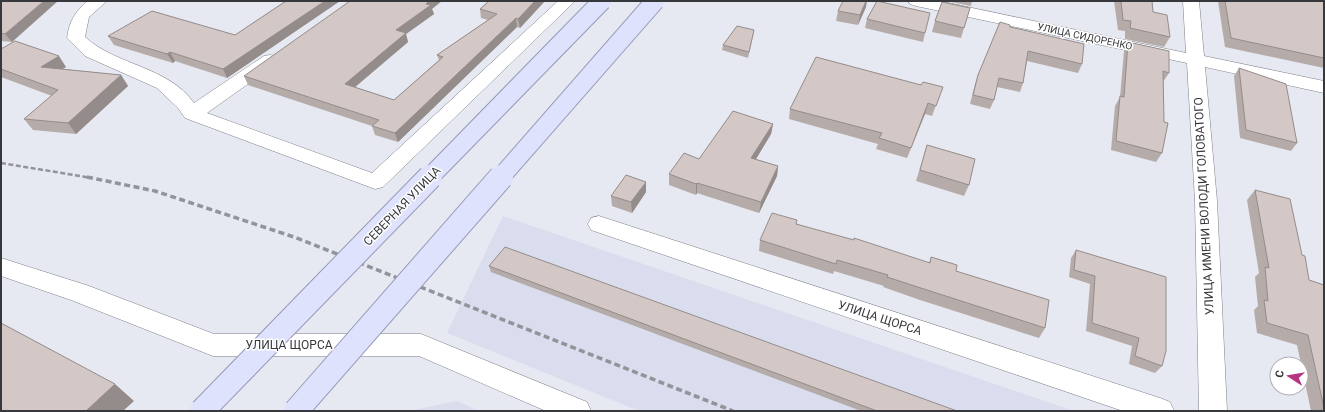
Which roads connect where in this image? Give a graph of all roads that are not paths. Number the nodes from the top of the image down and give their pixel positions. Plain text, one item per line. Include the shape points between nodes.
1 (99, 1) edge
2 (567, 1) edge
3 (602, 1) edge
4 (655, 1) edge
5 (916, 1) edge
6 (1191, 1) edge
7 (283, 51) edge
8 (1195, 59) junction
9 (1324, 87) edge
10 (192, 114) junction
11 (599, 224) dead end
12 (1, 267) edge
13 (202, 411) edge
14 (296, 411) edge
15 (577, 411) edge
16 (1160, 411) edge
17 (1213, 411) edge

1 - 10 street via 89,8 76,24 76,38 91,52 164,84
2 - 10 street via 375,182
3 - 13 main road, СЕВЕРНАЯ УЛИЦА, bridge
4 - 14 main road, bridge
5 - 8 street, УЛИЦА СИДОРЕНКО
6 - 8 street, УЛИЦА ИМЕНИ ВОЛОДИ ГОЛОВАТОГО
7 - 10 street
8 - 9 street, УЛИЦА СИДОРЕНКО
8 - 17 street, УЛИЦА ИМЕНИ ВОЛОДИ ГОЛОВАТОГО via 1206,201
11 - 16 street, УЛИЦА ЩОРСА
12 - 15 street, УЛИЦА ЩОРСА via 80,293 213,345 421,345

